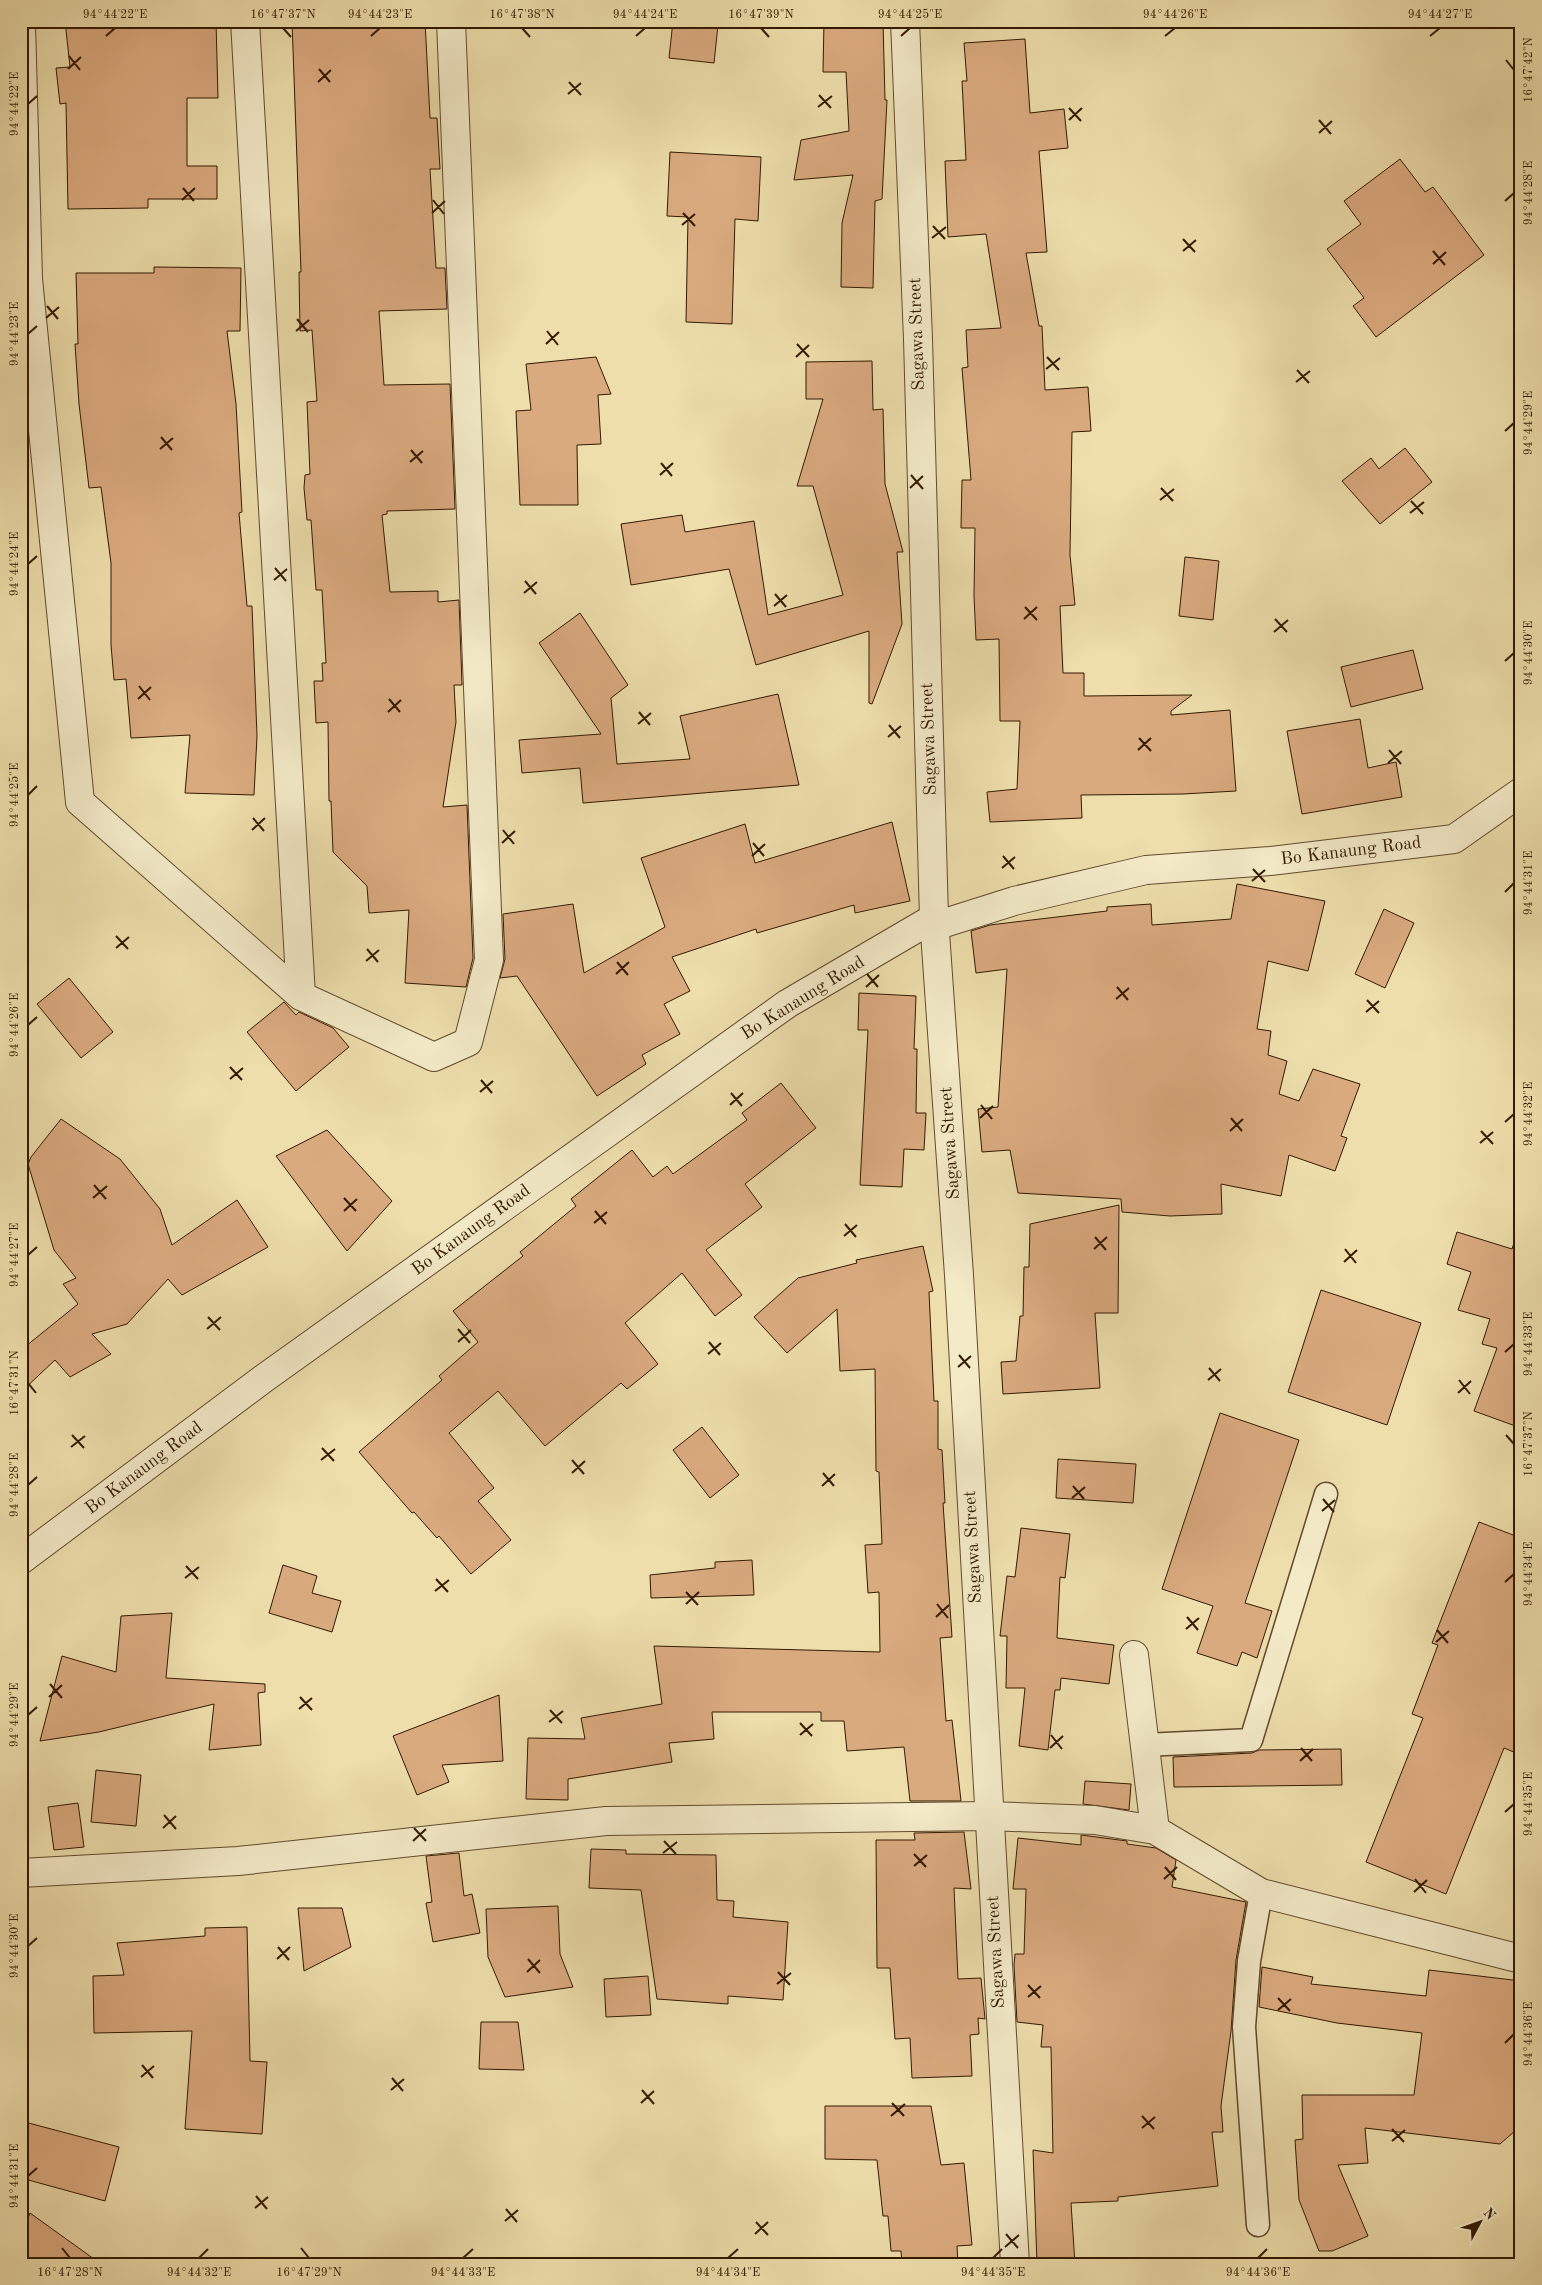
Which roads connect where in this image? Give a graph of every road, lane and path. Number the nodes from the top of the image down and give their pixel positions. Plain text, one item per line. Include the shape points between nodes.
1 (245, 21) edge
2 (451, 21) edge
3 (905, 21) edge
4 (21, 24) edge
5 (1521, 792) edge
6 (934, 922) junction
7 (301, 996) junction
8 (1326, 1494) dead end
9 (21, 1560) edge
10 (1134, 1655) dead end
11 (1144, 1745) junction
12 (988, 1816) junction
13 (1155, 1830) junction
14 (21, 1873) edge
15 (1261, 1893) junction
16 (1521, 1959) edge
17 (1258, 2225) dead end
18 (1015, 2264) edge

1 - 7 street
2 - 7 street via 488,960 468,1042 434,1057
3 - 6 street, Sagawa Street via 918,339
4 - 7 street via 28,279 80,802
5 - 6 street, Bo Kanaung Road via 1454,839 1270,861 1146,870
6 - 9 street, Bo Kanaung Road via 787,1004 263,1379
6 - 12 street, Sagawa Street via 958,1275
8 - 11 lane via 1251,1740
10 - 11 street
11 - 13 street
12 - 13 street via 1095,1820
12 - 14 street via 606,1821 238,1861
12 - 18 street, Sagawa Street
13 - 15 street
15 - 16 street
15 - 17 lane via 1249,1961 1244,2027

